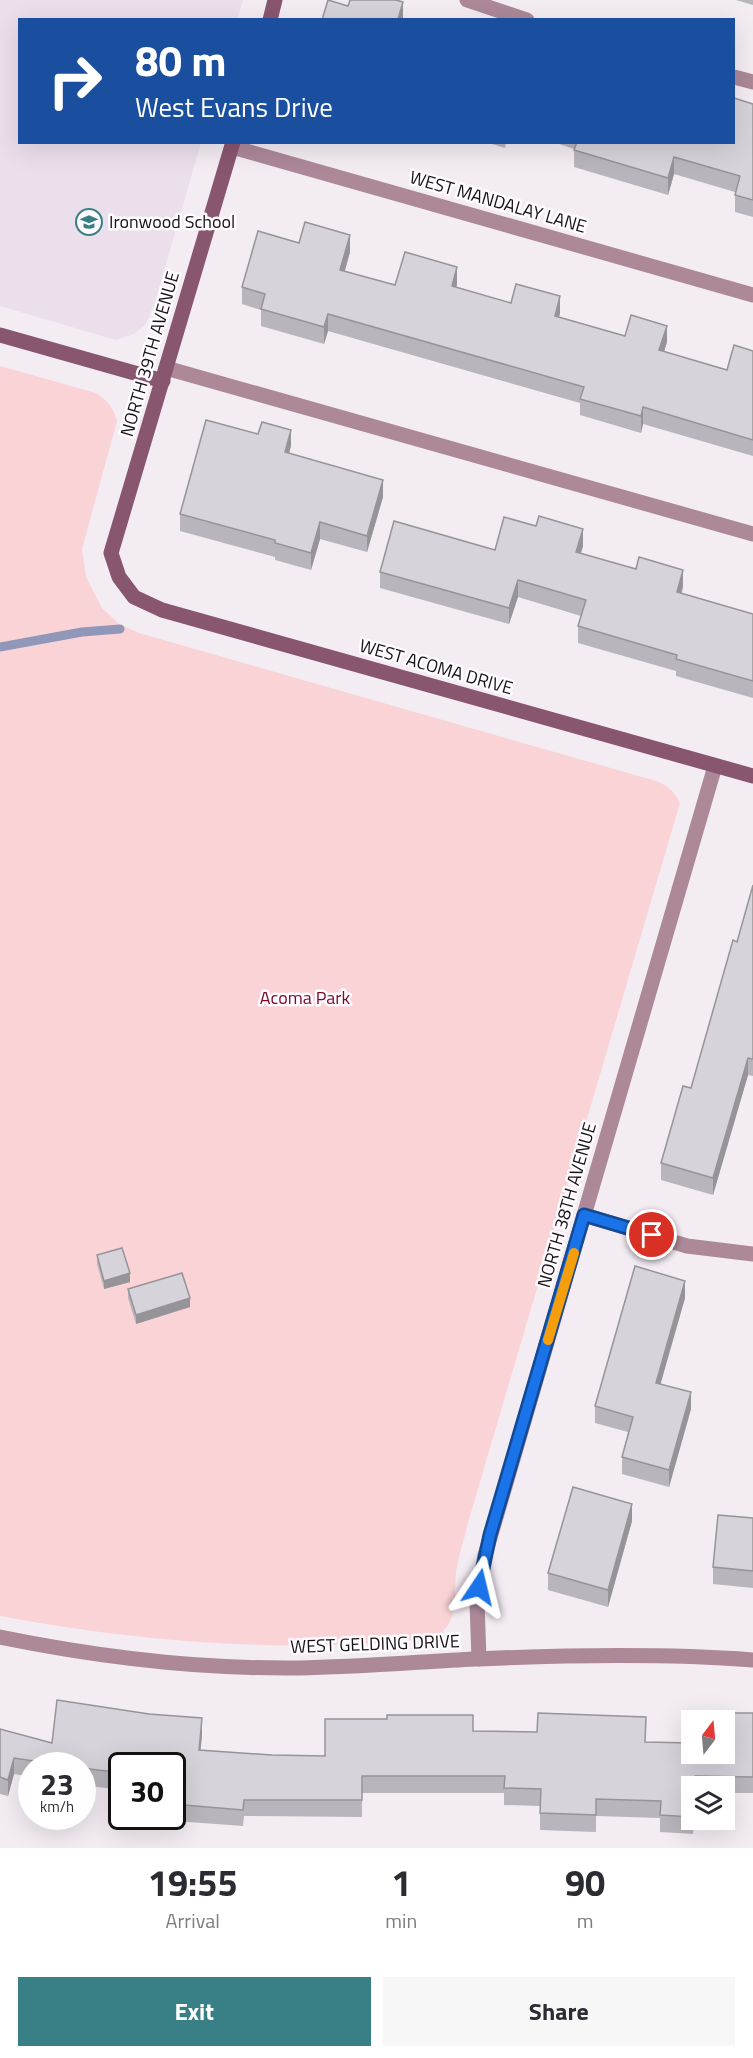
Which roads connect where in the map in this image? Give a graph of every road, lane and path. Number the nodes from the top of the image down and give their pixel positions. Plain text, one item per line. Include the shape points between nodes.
1 (276, 0) edge
2 (467, 0) edge
3 (271, 18) edge
4 (521, 18) edge
5 (735, 76) edge
6 (753, 82) edge
7 (232, 145) edge
8 (753, 295) edge
9 (0, 335) edge
10 (164, 375) junction
11 (753, 534) edge
12 (119, 577) joint
13 (716, 766) junction
14 (753, 776) edge
15 (584, 1215) junction
16 (753, 1254) edge
17 (0, 1637) edge
18 (479, 1659) junction
19 (753, 1660) edge

1 - 3 street
2 - 4 street
5 - 6 street
7 - 8 street, WEST MANDALAY LANE
7 - 10 street, NORTH 39TH AVENUE
9 - 10 street
10 - 11 street
10 - 12 street, NORTH 39TH AVENUE via 111,553
12 - 13 street, WEST ACOMA DRIVE via 134,597 162,610
13 - 14 street, WEST ACOMA DRIVE
13 - 15 street, NORTH 38TH AVENUE
15 - 16 street via 687,1246
15 - 18 street, NORTH 38TH AVENUE via 485,1555 477,1603
17 - 18 street, WEST GELDING DRIVE via 56,1649 176,1664 298,1668
18 - 19 street, WEST GELDING DRIVE via 648,1656

